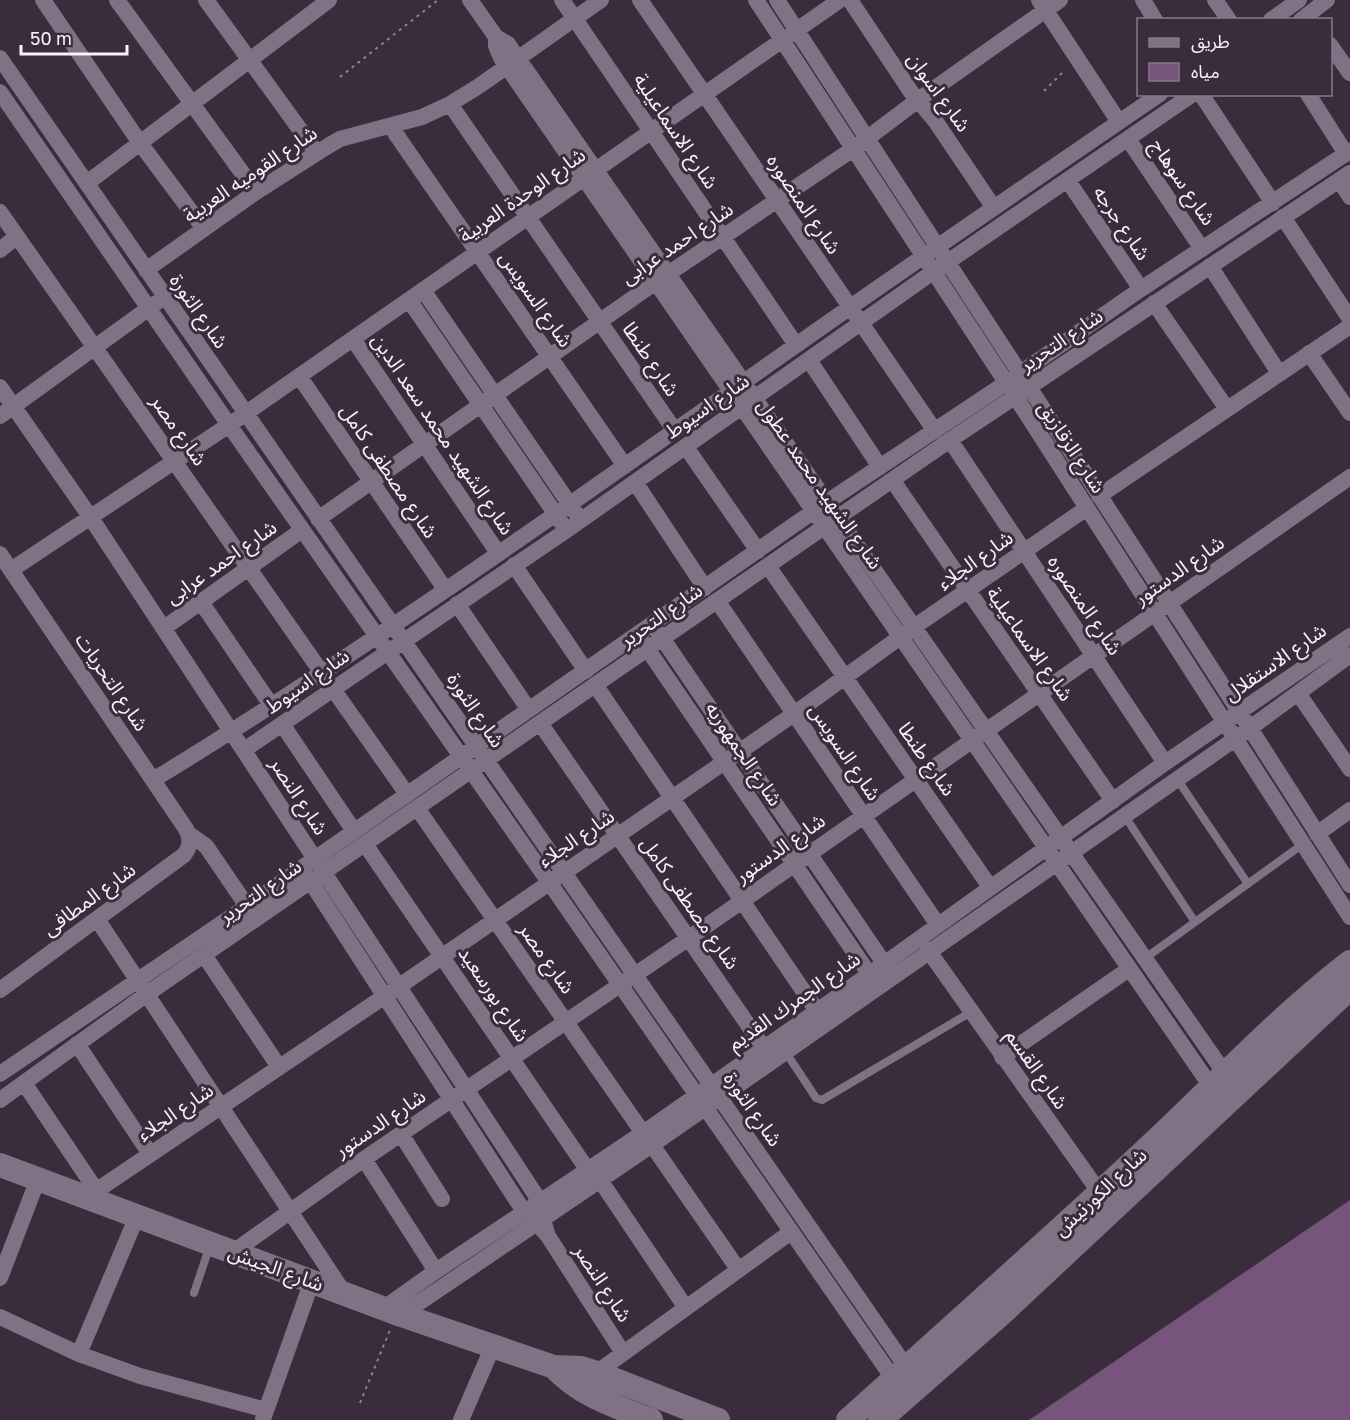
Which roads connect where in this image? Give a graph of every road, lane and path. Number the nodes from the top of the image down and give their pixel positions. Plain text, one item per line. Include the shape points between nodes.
1 (43, 0) edge
2 (117, 0) edge
3 (206, 0) edge
4 (329, 0) edge
5 (438, 0) edge
6 (471, 0) edge
7 (562, 0) edge
8 (601, 0) edge
9 (640, 0) edge
10 (756, 0) edge
11 (777, 0) edge
12 (840, 0) edge
13 (850, 0) edge
14 (1059, 0) edge
15 (1143, 0) edge
16 (1215, 0) edge
17 (1327, 0) edge
18 (1042, 5) edge
19 (1304, 11) edge
20 (1154, 18) edge
21 (1227, 18) edge
22 (1278, 18) edge
23 (574, 19) junction
24 (789, 35) junction
25 (1332, 48) edge
26 (0, 58) edge
27 (249, 61) junction
28 (1079, 61) junction
29 (512, 62) junction
30 (1350, 73) edge
31 (340, 77) dead end
32 (1044, 91) dead end
33 (0, 92) edge
34 (704, 94) junction
35 (1157, 96) edge
36 (1190, 96) edge
37 (1203, 96) edge
38 (1309, 96) edge
39 (918, 100) junction
40 (190, 103) junction
41 (450, 104) junction
42 (1119, 122) junction
43 (391, 127) junction
44 (650, 131) junction
45 (1128, 139) junction
46 (140, 143) junction
47 (860, 144) junction
48 (1348, 152) edge
49 (317, 153) junction
50 (590, 174) junction
51 (1344, 176) edge
52 (1068, 181) junction
53 (87, 183) junction
54 (256, 192) junction
55 (1350, 196) edge
56 (1280, 198) junction
57 (777, 201) junction
58 (994, 208) junction
59 (0, 212) edge
60 (1290, 213) junction
61 (529, 216) junction
62 (204, 229) junction
63 (17, 236) junction
64 (723, 237) junction
65 (1202, 249) junction
66 (0, 250) edge
67 (478, 252) junction
68 (930, 252) junction
69 (1210, 266) junction
70 (940, 267) junction
71 (146, 270) junction
72 (662, 278) junction
73 (1141, 289) junction
74 (416, 295) junction
75 (164, 297) junction
76 (1154, 303) junction
77 (149, 308) junction
78 (850, 308) junction
79 (1350, 319) edge
80 (600, 321) junction
81 (861, 323) junction
82 (1350, 326) edge
83 (353, 339) junction
84 (796, 345) junction
85 (95, 346) junction
86 (1309, 354) junction
87 (550, 357) junction
88 (809, 360) junction
89 (1280, 373) junction
90 (299, 376) junction
91 (1017, 385) junction
92 (0, 387) edge
93 (737, 387) junction
94 (489, 401) junction
95 (748, 402) junction
96 (14, 406) junction
97 (1227, 409) junction
98 (1350, 413) edge
99 (245, 414) junction
100 (0, 416) edge
101 (229, 425) junction
102 (675, 431) junction
103 (935, 431) junction
104 (950, 440) junction
105 (425, 445) junction
106 (686, 447) junction
107 (175, 460) junction
108 (625, 466) junction
109 (880, 467) junction
110 (1350, 477) edge
111 (893, 481) junction
112 (372, 482) junction
113 (635, 482) junction
114 (1093, 502) junction
115 (570, 504) junction
116 (821, 507) junction
117 (556, 514) junction
118 (91, 518) junction
119 (318, 519) junction
120 (832, 523) junction
121 (574, 525) junction
122 (302, 530) junction
123 (758, 551) junction
124 (1024, 551) junction
125 (498, 553) junction
126 (0, 554) edge
127 (514, 565) junction
128 (768, 566) junction
129 (249, 568) junction
130 (11, 570) junction
131 (705, 588) junction
132 (445, 589) junction
133 (968, 590) junction
134 (201, 602) junction
135 (718, 602) junction
136 (1170, 602) junction
137 (457, 604) junction
138 (1154, 613) junction
139 (392, 625) junction
140 (653, 625) junction
141 (164, 628) junction
142 (908, 632) junction
143 (376, 635) junction
144 (638, 635) junction
145 (1350, 636) edge
146 (663, 639) junction
147 (403, 640) junction
148 (648, 650) junction
149 (387, 651) junction
150 (1093, 655) junction
151 (1350, 655) edge
152 (586, 671) junction
153 (322, 673) junction
154 (845, 677) junction
155 (596, 686) junction
156 (333, 688) junction
157 (1039, 693) junction
158 (1298, 693) junction
159 (271, 705) junction
160 (1240, 712) junction
161 (794, 714) junction
162 (534, 717) junction
163 (1224, 723) junction
164 (282, 724) junction
165 (1250, 728) junction
166 (986, 730) junction
167 (232, 732) junction
168 (1235, 739) junction
169 (972, 740) junction
170 (244, 750) junction
171 (739, 751) junction
172 (461, 756) junction
173 (477, 759) junction
174 (724, 762) junction
175 (1165, 763) junction
176 (1350, 769) edge
177 (915, 779) junction
178 (1177, 779) junction
179 (153, 780) junction
180 (672, 798) junction
181 (412, 801) junction
182 (1113, 801) junction
183 (1350, 810) edge
184 (863, 815) junction
185 (1124, 815) junction
186 (354, 831) junction
187 (189, 834) junction
188 (1317, 834) junction
189 (617, 835) junction
190 (1060, 838) junction
191 (365, 844) junction
192 (1303, 844) junction
193 (1046, 848) junction
194 (809, 854) junction
195 (1063, 857) junction
196 (794, 864) junction
197 (313, 870) junction
198 (556, 877) junction
199 (1248, 884) junction
200 (1350, 885) edge
201 (990, 887) junction
202 (742, 901) junction
203 (247, 906) junction
204 (1350, 918) edge
205 (97, 919) junction
206 (495, 920) junction
207 (1195, 922) junction
208 (938, 925) junction
209 (689, 938) junction
210 (928, 950) junction
211 (204, 955) junction
212 (442, 956) junction
213 (1144, 958) junction
214 (1350, 962) edge
215 (1129, 969) junction
216 (888, 970) junction
217 (635, 976) junction
218 (873, 980) junction
219 (621, 986) junction
220 (142, 988) junction
221 (1350, 988) edge
222 (0, 990) edge
223 (391, 992) junction
224 (817, 1011) junction
225 (971, 1012) junction
226 (567, 1023) junction
227 (77, 1044) junction
228 (764, 1048) junction
229 (784, 1051) junction
230 (1002, 1057) junction
231 (513, 1059) junction
232 (279, 1067) junction
233 (0, 1074) edge
234 (24, 1083) junction
235 (1225, 1089) junction
236 (715, 1091) junction
237 (459, 1095) junction
238 (0, 1100) edge
239 (700, 1101) junction
240 (220, 1107) junction
241 (401, 1134) junction
242 (648, 1139) junction
243 (150, 1154) junction
244 (364, 1159) junction
245 (0, 1165) edge
246 (593, 1174) junction
247 (38, 1179) junction
248 (92, 1194) junction
249 (442, 1199) dead end
250 (1106, 1201) junction
251 (289, 1211) junction
252 (535, 1214) junction
253 (137, 1216) junction
254 (791, 1232) junction
255 (222, 1248) junction
256 (738, 1269) junction
257 (436, 1271) junction
258 (0, 1278) edge
259 (312, 1281) junction
260 (194, 1293) dead end
261 (344, 1293) junction
262 (686, 1308) junction
263 (394, 1312) junction
264 (0, 1317) edge
265 (493, 1346) junction
266 (622, 1353) junction
267 (79, 1354) junction
268 (554, 1367) junction
269 (597, 1373) junction
270 (906, 1382) junction
271 (577, 1387) junction
272 (360, 1403) dead end
273 (264, 1415) edge
274 (461, 1420) edge
275 (651, 1420) edge
276 (718, 1420) edge
277 (848, 1420) edge
278 (880, 1420) edge

1 - 46 street
2 - 40 street
3 - 27 street
4 - 27 street
5 - 31 path
6 - 29 street, شارع الشهيد محمد عطول via 496,37 508,44
7 - 23 street, شارع الاسماعيلية
8 - 23 street, شارع القوميه العربية
9 - 34 street, شارع المنصوره
10 - 24 street, شارع الزقازيق
11 - 24 street, شارع الزقازيق
12 - 24 street, شارع الوحدة العربية
13 - 39 street, شارع اسوان
14 - 18 street, شارع احمد عرابى
15 - 20 street
16 - 21 street
17 - 19 street
18 - 28 street
18 - 39 street, شارع احمد عرابى
19 - 22 street
23 - 29 street, شارع القوميه العربية
23 - 44 street, شارع الاسماعيلية
24 - 34 street, شارع الوحدة العربية
24 - 47 street, شارع الزقازيق
25 - 30 street
26 - 53 street, شارع الثورة
27 - 40 street
27 - 49 street
28 - 32 path
28 - 42 street
29 - 41 street, شارع القوميه العربية
29 - 50 street, شارع الشهيد محمد عطول
33 - 77 street, شارع الثورة
34 - 44 street, شارع الوحدة العربية
34 - 57 street, شارع المنصوره
35 - 42 street, شارع اسيوط
36 - 45 street, شارع اسيوط
37 - 56 street
38 - 48 street
39 - 47 street, شارع احمد عرابى
39 - 58 street, شارع اسوان
40 - 46 street
40 - 54 street
41 - 43 street, شارع القوميه العربية
41 - 61 street, شارع طنطا
42 - 58 street, شارع اسيوط
43 - 49 street, شارع القوميه العربية via 340,140
43 - 67 street, شارع السويس
44 - 50 street, شارع الوحدة العربية
44 - 64 street, شارع الاسماعيلية
45 - 52 street, شارع اسيوط
45 - 65 street, شارع سوهاج
46 - 53 street
46 - 62 street
47 - 57 street, شارع احمد عرابى
47 - 68 street, شارع الزقازيق
48 - 56 street, شارع التحرير
49 - 54 street, شارع القوميه العربية
50 - 61 street, شارع الوحدة العربية
50 - 72 street, شارع الشهيد محمد عطول
51 - 55 street
51 - 60 street, شارع التحرير
52 - 70 street, شارع اسيوط
52 - 73 street, شارع جرجه
53 - 71 street, شارع الثورة
54 - 62 street, شارع القوميه العربية
56 - 60 street
56 - 65 street, شارع التحرير
57 - 64 street, شارع احمد عرابى
57 - 78 street, شارع المنصوره
58 - 68 street, شارع اسيوط
59 - 63 street, شارع مصر
60 - 69 street, شارع التحرير
60 - 79 street
61 - 67 street, شارع الوحدة العربية
61 - 80 street, شارع طنطا
62 - 71 street, شارع القوميه العربية
63 - 66 street
63 - 85 street, شارع مصر
64 - 72 street, شارع احمد عرابى
64 - 84 street, شارع الاسماعيلية
65 - 73 street, شارع التحرير
67 - 74 street, شارع الوحدة العربية
67 - 87 street, شارع السويس
68 - 70 street, شارع الزقازيق
68 - 78 street, شارع اسيوط
69 - 76 street, شارع التحرير
69 - 89 street
70 - 81 street, شارع اسيوط
70 - 91 street, شارع الزقازيق
71 - 75 street, شارع الثورة
72 - 80 street, شارع احمد عرابى
72 - 93 street, شارع الشهيد محمد عطول
73 - 91 street, شارع التحرير
74 - 83 street, شارع الوحدة العربية
74 - 94 street
75 - 77 street
75 - 99 street, شارع الثورة
76 - 91 street, شارع التحرير
76 - 97 street
77 - 85 street
77 - 101 street, شارع الثورة
78 - 81 street, شارع المنصوره
78 - 84 street, شارع اسيوط
80 - 87 street, شارع احمد عرابى
80 - 102 street, شارع طنطا
81 - 88 street, شارع اسيوط
81 - 103 street, شارع المنصوره
82 - 86 street, شارع الجلاء
83 - 90 street, شارع الوحدة العربية
83 - 105 street, شارع الشهيد محمد سعد الدين
84 - 93 street, شارع اسيوط
85 - 96 street
85 - 107 street, شارع مصر
86 - 89 street, شارع الجلاء
86 - 98 street
87 - 94 street, شارع احمد عرابى
87 - 108 street, شارع السويس
88 - 95 street, شارع اسيوط
88 - 109 street
89 - 97 street, شارع الجلاء
90 - 99 street, شارع الوحدة العربية
90 - 112 street, شارع مصطفى كامل
91 - 103 street, شارع التحرير
91 - 104 street, شارع التحرير
91 - 114 street, شارع الزقازيق
92 - 96 street, شارع النصر
93 - 95 street, شارع الشهيد محمد عطول
93 - 102 street, شارع اسيوط
94 - 105 street, شارع احمد عرابى
94 - 115 street
94 - 117 street
95 - 106 street, شارع اسيوط
95 - 116 street, شارع الشهيد محمد عطول
96 - 100 street
96 - 118 street, شارع النصر
97 - 114 street, شارع الجلاء
99 - 101 street, شارع الوحدة العربية
99 - 119 street, شارع الثورة
101 - 107 street, شارع الوحدة العربية
101 - 122 street, شارع الثورة
102 - 108 street, شارع اسيوط
103 - 109 street, شارع التحرير
104 - 111 street, شارع التحرير
104 - 124 street, شارع المنصوره
105 - 112 street, شارع احمد عرابى
105 - 125 street, شارع الشهيد محمد سعد الدين
106 - 113 street, شارع اسيوط
106 - 123 street
107 - 118 street, شارع الوحدة العربية
107 - 129 street, شارع مصر
108 - 115 street, شارع اسيوط
109 - 116 street, شارع التحرير
110 - 136 street, شارع الدستور
111 - 120 street, شارع التحرير
111 - 133 street, شارع الاسماعيلية
112 - 119 street, شارع احمد عرابى
112 - 132 street, شارع مصطفى كامل
113 - 121 street, شارع اسيوط
113 - 131 street
114 - 124 street, شارع الجلاء
114 - 136 street, شارع الزقازيق
114 - 138 street, شارع الزقازيق
115 - 117 street, شارع اسيوط
115 - 121 street
116 - 120 street, شارع الشهيد محمد عطول
116 - 123 street, شارع التحرير
117 - 121 street
117 - 125 street, شارع اسيوط
118 - 130 street, شارع الوحدة العربية
118 - 141 street, شارع النصر
119 - 139 street, شارع الثورة
120 - 128 street, شارع التحرير
120 - 142 street, شارع الشهيد محمد عطول
121 - 127 street, شارع اسيوط
122 - 129 street, شارع احمد عرابى
122 - 143 street, شارع الثورة
123 - 131 street, شارع التحرير
124 - 133 street, شارع الجلاء
124 - 150 street, شارع المنصوره
125 - 132 street, شارع اسيوط
126 - 130 street, شارع التحريات
127 - 137 street, شارع اسيوط
127 - 152 street
128 - 135 street, شارع التحرير
128 - 154 street, شارع طنطا
129 - 134 street, شارع احمد عرابى
129 - 153 street, شارع مصر
130 - 179 street, شارع التحريات
131 - 140 street, شارع التحرير
132 - 139 street, شارع اسيوط
133 - 142 street, شارع الجلاء
133 - 157 street, شارع الاسماعيلية
134 - 141 street, شارع احمد عرابى
134 - 159 street
135 - 146 street, شارع التحرير
135 - 161 street, شارع السويس
136 - 138 street, شارع الدستور
136 - 160 street, شارع الزقازيق
137 - 147 street, شارع اسيوط
137 - 162 street, شارع مصطفى كامل
138 - 150 street, شارع الدستور
138 - 163 street, شارع الزقازيق
139 - 143 street, شارع اسيوط
139 - 147 street, شارع الثورة
140 - 144 street, شارع التحرير
140 - 146 street, شارع الجمهوريه
141 - 167 street, شارع النصر
142 - 154 street, شارع الجلاء
142 - 166 street, شارع الشهيد محمد عطول
142 - 169 street, شارع الشهيد محمد عطول
143 - 149 street, شارع الثورة
143 - 153 street, شارع اسيوط
144 - 148 street, شارع الجمهوريه
144 - 152 street, شارع التحرير
145 - 160 street, شارع الاستقلال
146 - 148 street, شارع التحرير
146 - 171 street, شارع الجمهوريه
147 - 149 street, شارع اسيوط
147 - 173 street, شارع الثورة
148 - 155 street, شارع التحرير
148 - 174 street, شارع الجمهوريه
149 - 156 street, شارع اسيوط
149 - 172 street, شارع الثورة
150 - 157 street, شارع الدستور
150 - 175 street, شارع المنصوره
151 - 158 street, شارع الاستقلال
152 - 162 street, شارع التحرير
153 - 159 street, شارع اسيوط
154 - 161 street, شارع الجلاء
154 - 177 street, شارع طنطا
155 - 162 street, شارع التحرير
155 - 180 street
156 - 164 street, شارع اسيوط
156 - 181 street, شارع مصر
157 - 166 street, شارع الدستور
157 - 182 street, شارع الاسماعيلية
158 - 165 street, شارع الاستقلال
158 - 176 street
159 - 167 street, شارع اسيوط
160 - 163 street, شارع الاستقلال
160 - 165 street, شارع الزقازيق
161 - 171 street, شارع الجلاء
161 - 184 street, شارع السويس
162 - 173 street, شارع التحرير
162 - 189 street, شارع مصطفى كامل
163 - 168 street, شارع الزقازيق
163 - 175 street, شارع الجمرك القديم
164 - 170 street, شارع اسيوط
164 - 186 street
165 - 168 street, شارع الاستقلال
165 - 188 street, شارع الزقازيق
166 - 169 street, شارع الدستور
166 - 190 street, شارع الشهيد محمد عطول
167 - 170 street, شارع النصر
167 - 179 street, شارع اسيوط
168 - 178 street, شارع الجمرك القديم
168 - 192 street, شارع الزقازيق
169 - 177 street, شارع الدستور
169 - 193 street, شارع الشهيد محمد عطول
170 - 197 street, شارع النصر
171 - 174 street, شارع الجلاء
171 - 194 street, شارع الجمهوريه
172 - 173 street, شارع الثورة
172 - 181 street, شارع التحرير
173 - 181 street, شارع التحرير
173 - 198 street, شارع الثورة
174 - 180 street, شارع الجلاء
174 - 196 street, شارع الجمهوريه
175 - 182 street, شارع الجمرك القديم
177 - 184 street, شارع الدستور
177 - 201 street, شارع طنطا
178 - 185 street, شارع الجمرك القديم
178 - 199 lane
179 - 187 street, شارع التحريات
180 - 189 street, شارع الجلاء
180 - 202 street
181 - 186 street, شارع التحرير
181 - 191 street, شارع التحرير
181 - 206 street, شارع مصر
182 - 190 street, شارع الجمرك القديم
183 - 188 street
184 - 194 street, شارع الدستور
184 - 208 street, شارع السويس
185 - 195 street, شارع الجمرك القديم
185 - 207 lane
186 - 197 street, شارع التحرير
187 - 203 street, شارع التحريات via 211,852
187 - 205 street, شارع المطافى via 190,845 184,855
188 - 200 street, شارع الزقازيق
189 - 198 street, شارع الجلاء
189 - 209 street, شارع مصطفى كامل
190 - 193 street, شارع الجمرك القديم
190 - 195 street, شارع الشهيد محمد عطول
191 - 197 street, شارع التحرير
191 - 212 street, شارع بورسعيد
192 - 199 lane
192 - 204 street, شارع الزقازيق
193 - 195 street, شارع الشهيد محمد عطول
193 - 201 street, شارع الجمرك القديم
194 - 196 street, شارع الدستور
194 - 216 street, شارع الجمهوريه
195 - 210 street, شارع الجمرك القديم
195 - 213 street
195 - 215 street
196 - 202 street, شارع الدستور
196 - 218 street, شارع الجمهوريه
197 - 203 street, شارع التحرير
197 - 211 street, شارع التحرير
197 - 223 street, شارع النصر
198 - 206 street, شارع الجلاء
198 - 217 street, شارع الثورة
198 - 219 street, شارع الثورة
199 - 207 lane
201 - 208 street, شارع الجمرك القديم
202 - 209 street, شارع الدستور
202 - 224 street
203 - 220 street, شارع التحرير
205 - 220 street
205 - 222 street, شارع المطافى
206 - 212 street, شارع الجلاء
206 - 226 street, شارع مصر
207 - 213 lane
208 - 216 street, شارع الجمرك القديم
209 - 217 street, شارع الدستور
209 - 228 street, شارع مصطفى كامل
210 - 216 street, شارع الجمرك القديم
210 - 225 street, شارع القسم
211 - 220 street, شارع التحرير
211 - 232 street
212 - 223 street, شارع الجلاء
212 - 231 street, شارع بورسعيد
213 - 235 street
214 - 235 main road, شارع الكورنيش via 1314,991
215 - 230 street
215 - 235 street
216 - 218 street, شارع الجمرك القديم
217 - 219 street, شارع الدستور
217 - 236 street, شارع الثورة
218 - 224 street, شارع الجمرك القديم
218 - 229 street, شارع الجمرك القديم
219 - 226 street, شارع الدستور
219 - 239 street, شارع الثورة
220 - 227 street, شارع التحرير
220 - 233 street, شارع التحرير
220 - 240 street
221 - 235 main road, شارع الكورنيش
223 - 232 street, شارع الجلاء
223 - 237 street, شارع النصر
224 - 228 street, شارع الجمرك القديم
225 - 229 lane via 822,1100 816,1098
225 - 230 street, شارع القسم
226 - 231 street, شارع الدستور
226 - 242 street, شارع مصر
227 - 234 street, شارع التحرير
227 - 243 street
228 - 236 street, شارع الجمرك القديم
229 - 236 street, شارع الجمرك القديم
230 - 250 street, شارع القسم
231 - 237 street, شارع الدستور
231 - 246 street, شارع بورسعيد
232 - 240 street, شارع الجلاء
234 - 238 street, شارع التحرير
234 - 248 street
235 - 250 main road, شارع الكورنيش
236 - 239 street, شارع الجمرك القديم
236 - 270 street, شارع الثورة
237 - 241 street, شارع الدستور
237 - 252 street, شارع النصر
239 - 242 street, شارع الجمرك القديم
239 - 254 street, شارع الثورة
240 - 243 street, شارع الجلاء
240 - 251 street
241 - 244 street, شارع الدستور
241 - 249 street
242 - 246 street, شارع الجمرك القديم
242 - 256 street, شارع مصر
243 - 248 street, شارع الجلاء
244 - 251 street, شارع الدستور
244 - 257 street
245 - 247 main road, شارع الجيش
246 - 252 street, شارع الجمرك القديم
246 - 262 street, شارع بورسعيد
247 - 248 main road, شارع الجيش
247 - 258 street
248 - 253 main road, شارع الجيش
250 - 270 main road, شارع الكورنيش
251 - 255 street, شارع الدستور
251 - 261 street
252 - 257 street, شارع الجمرك القديم
252 - 263 street, شارع الجمرك القديم
252 - 266 street, شارع النصر
253 - 255 main road, شارع الجيش
253 - 267 street
254 - 256 street
254 - 270 street, شارع الثورة
255 - 259 main road, شارع الجيش
255 - 260 lane
256 - 262 street
257 - 263 street, شارع الجمرك القديم
259 - 261 main road, شارع الجيش
259 - 273 street
261 - 263 main road, شارع الجيش
262 - 266 street
263 - 265 main road, شارع الجيش
263 - 272 path
264 - 267 street
265 - 268 main road, شارع الجيش
265 - 274 street
266 - 269 street
267 - 273 street
268 - 269 main road
268 - 271 main road
269 - 271 street
269 - 276 main road
270 - 277 main road, شارع الكورنيش
270 - 278 main road, شارع الكورنيش
271 - 275 main road via 591,1397

